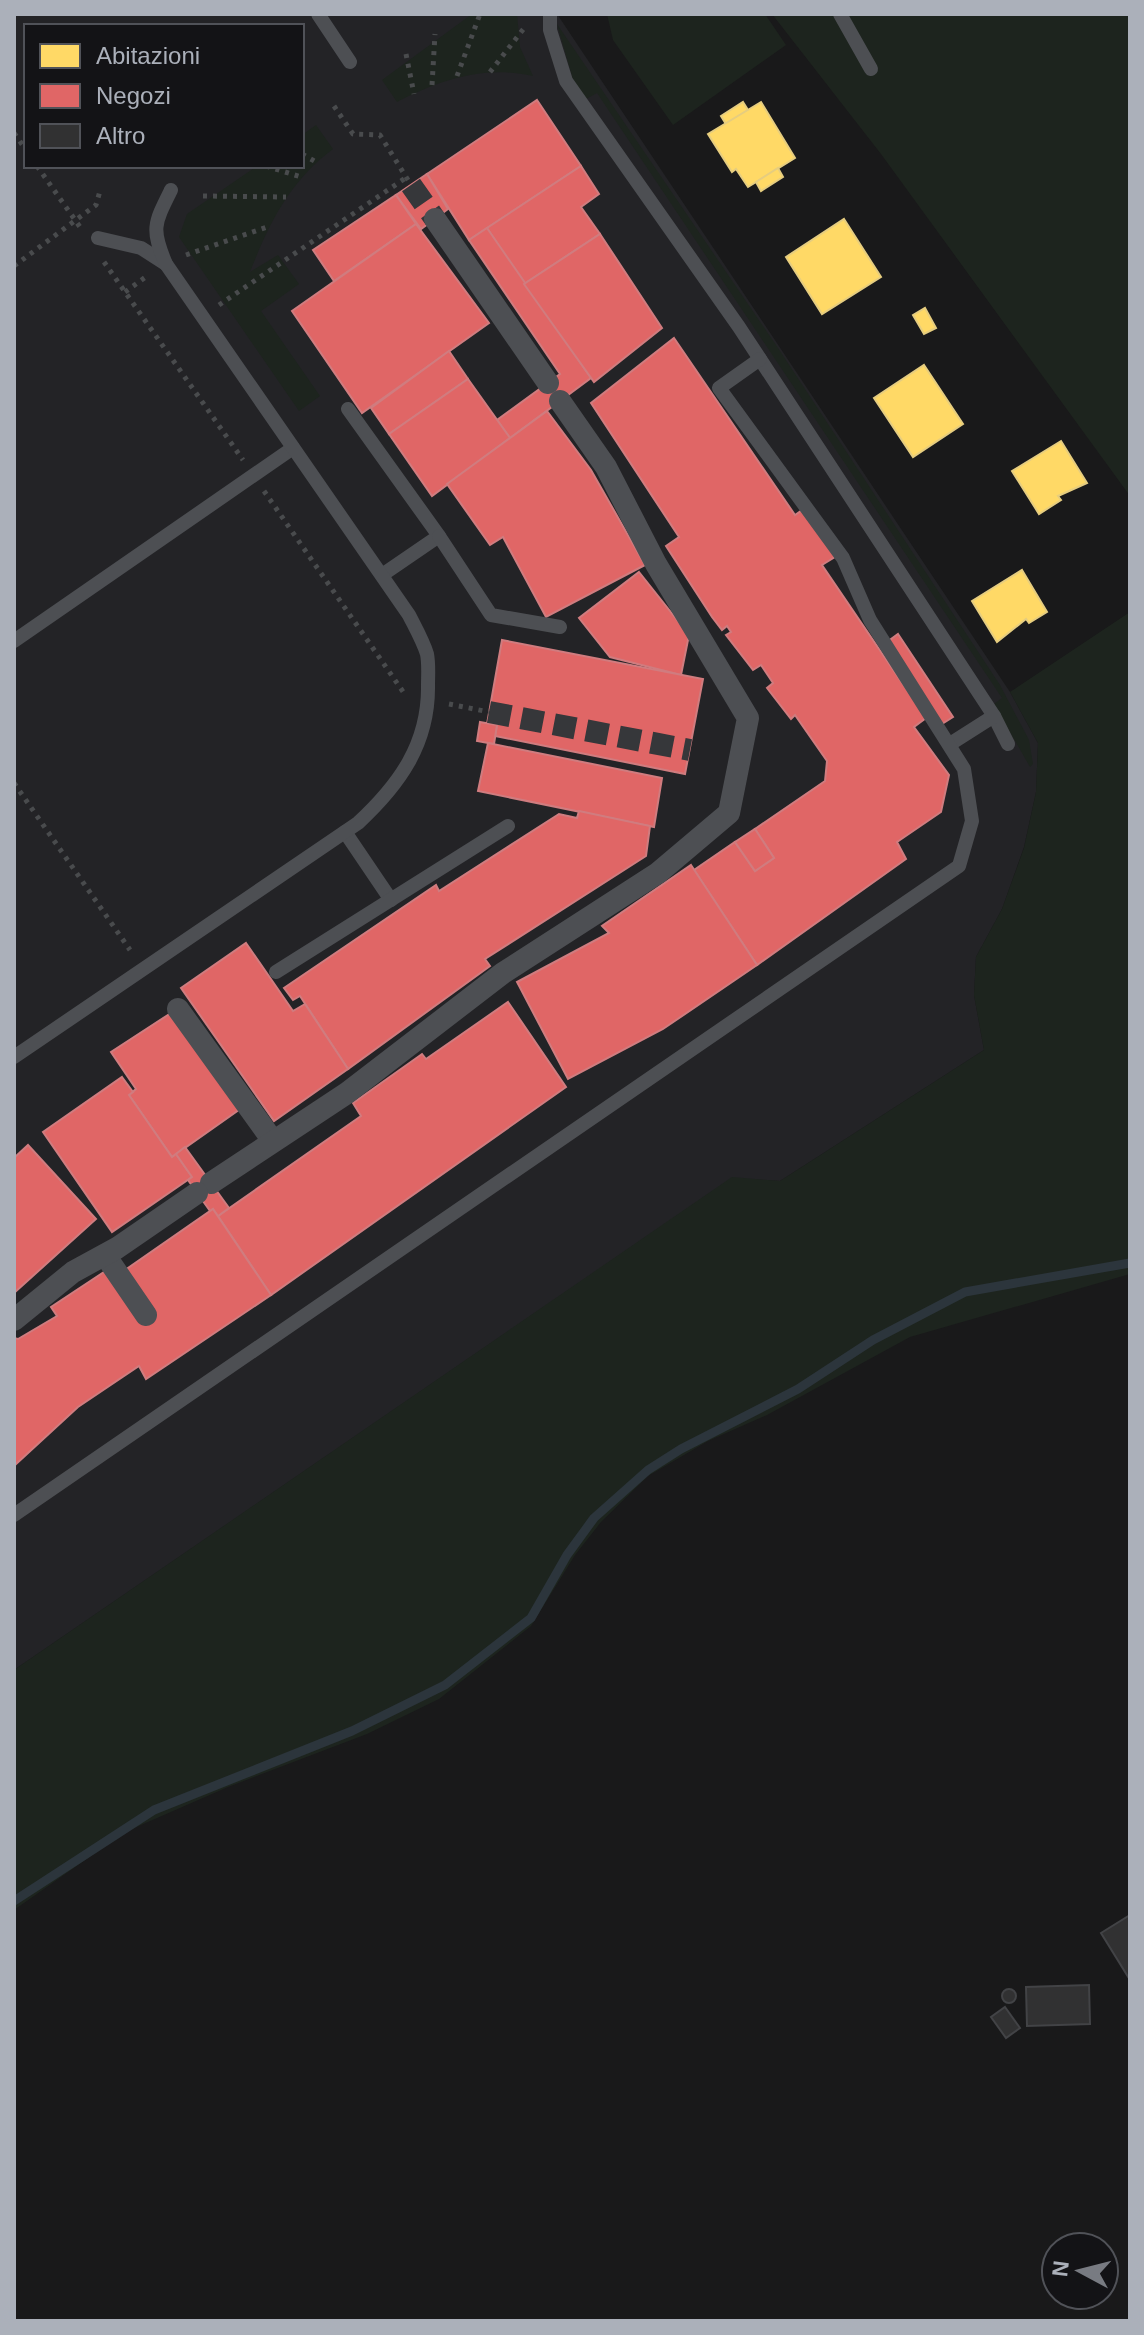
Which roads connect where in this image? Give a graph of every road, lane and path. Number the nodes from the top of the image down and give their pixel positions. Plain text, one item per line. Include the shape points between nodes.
1 (319, 14) edge
2 (480, 14) edge
3 (550, 14) edge
4 (840, 14) edge
5 (525, 27) dead end
6 (435, 34) dead end
7 (406, 54) dead end
8 (350, 62) dead end
9 (871, 69) dead end
10 (490, 72) dead end
11 (457, 76) dead end
12 (432, 85) dead end
13 (414, 94) dead end
14 (334, 106) dead end
15 (304, 155) edge
16 (316, 162) dead end
17 (38, 168) edge
18 (272, 168) edge
19 (301, 177) dead end
20 (407, 177) junction
21 (411, 185) tunnel mouth
22 (171, 190) dead end
23 (100, 191) dead end
24 (203, 196) dead end
25 (286, 197) dead end
26 (435, 219) tunnel mouth
27 (75, 221) junction
28 (267, 227) dead end
29 (83, 232) dead end
30 (98, 238) dead end
31 (99, 255) dead end
32 (182, 257) dead end
33 (166, 264) junction
34 (14, 266) edge
35 (148, 275) dead end
36 (125, 292) junction
37 (213, 310) dead end
38 (760, 359) junction
39 (348, 409) dead end
40 (293, 448) junction
41 (253, 475) junction
42 (439, 536) junction
43 (382, 575) junction
44 (560, 627) dead end
45 (14, 641) edge
46 (406, 696) dead end
47 (440, 702) dead end
48 (489, 712) tunnel mouth
49 (994, 716) junction
50 (950, 744) junction
51 (1008, 744) dead end
52 (14, 783) edge
53 (508, 826) dead end
54 (345, 832) junction
55 (391, 900) junction
56 (130, 950) dead end
57 (276, 972) dead end
58 (178, 1009) dead end
59 (14, 1057) edge
60 (273, 1141) junction
61 (105, 1255) junction
62 (146, 1315) dead end
63 (14, 1320) edge
64 (14, 1515) edge

1 - 8 lane
2 - 11 path
3 - 38 lane via 566,81
4 - 9 lane
5 - 10 path
6 - 12 path
7 - 13 path
14 - 20 path via 353,134 380,135
15 - 16 path
17 - 27 path
18 - 19 path
20 - 21 path
20 - 37 path
22 - 33 lane via 154,235
23 - 27 path via 96,205
24 - 25 path
26 - 60 street via 606,467 656,564 748,718 729,813 658,873 503,973 347,1093
27 - 29 path
27 - 34 path
28 - 32 path
30 - 33 lane via 141,248
31 - 36 path
33 - 40 lane
35 - 36 path
36 - 41 path
38 - 49 lane
38 - 50 lane via 719,388 843,558 870,620
39 - 42 lane
40 - 41 lane
40 - 43 lane
41 - 45 lane
41 - 46 path
42 - 43 lane
42 - 44 lane via 491,615
43 - 54 lane via 428,656 428,700 407,770 386,797
47 - 48 path
49 - 50 lane
49 - 51 lane
50 - 64 lane via 964,769 972,821 959,866
52 - 56 path
53 - 55 lane
54 - 55 lane
54 - 59 lane
55 - 57 lane
58 - 60 street
60 - 61 street
61 - 62 street
61 - 63 street via 73,1272

